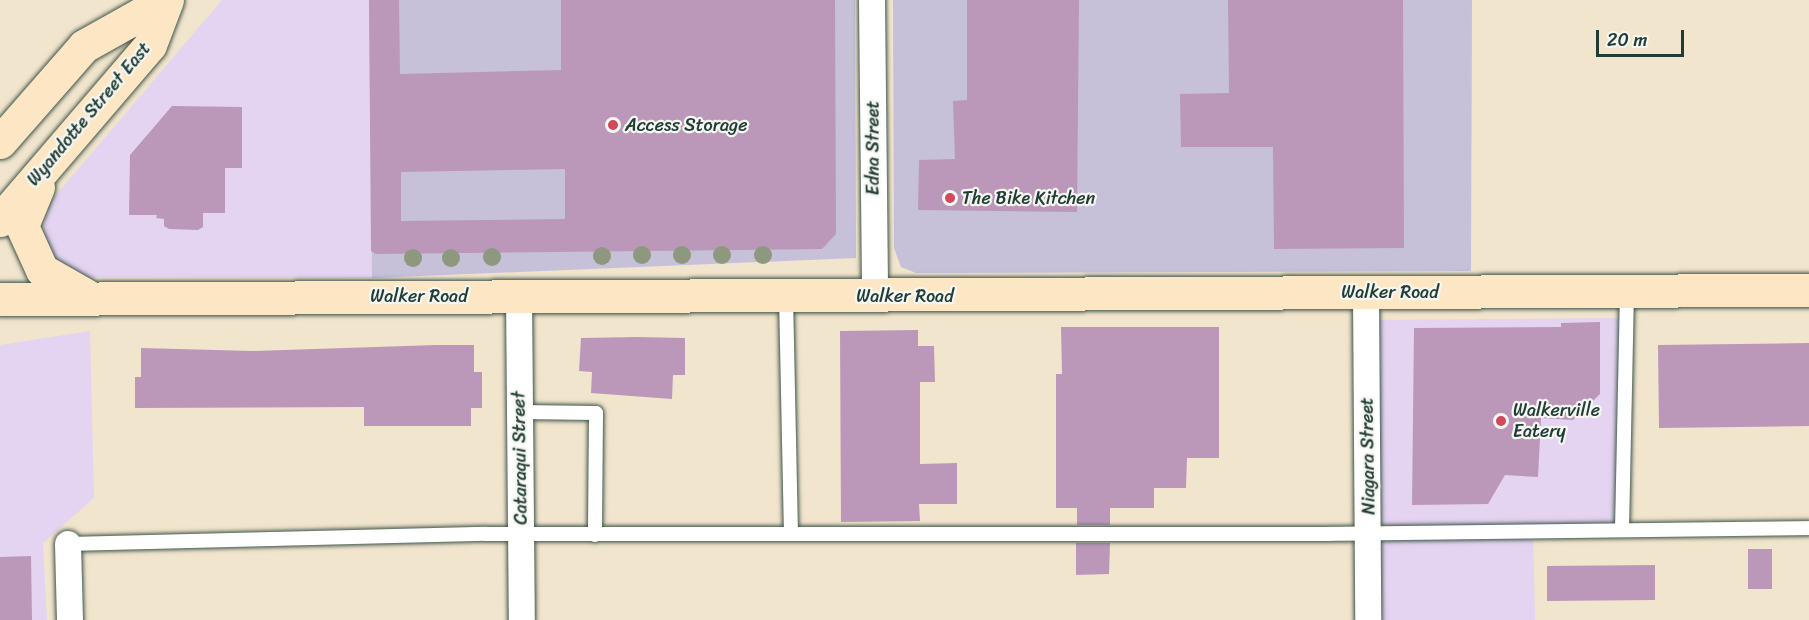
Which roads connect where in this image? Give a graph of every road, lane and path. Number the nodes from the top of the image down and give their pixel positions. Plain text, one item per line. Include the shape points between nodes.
1 (166, 0) edge
2 (872, 0) edge
3 (0, 142) edge
4 (46, 167) junction
5 (0, 220) edge
6 (1627, 290) junction
7 (1809, 290) edge
8 (1366, 292) junction
9 (519, 296) junction
10 (786, 296) junction
11 (875, 296) junction
12 (89, 297) junction
13 (0, 299) edge
14 (520, 412) junction
15 (1809, 528) edge
16 (1622, 530) junction
17 (1368, 533) junction
18 (791, 534) junction
19 (521, 535) junction
20 (595, 535) junction
21 (68, 544) joint
22 (70, 620) edge
23 (522, 620) edge
24 (1368, 620) edge

1 - 3 main road, Wyandotte Street East via 84,46
1 - 4 main road, Wyandotte Street East via 150,45
2 - 11 street, Edna Street
4 - 5 main road, Wyandotte Street East
4 - 12 main road via 22,226 42,270
6 - 7 main road, Walker Road
6 - 8 main road, Walker Road
6 - 16 lane
8 - 11 main road, Walker Road
8 - 17 street, Niagara Street
9 - 10 main road, Walker Road
9 - 12 main road, Walker Road
9 - 14 street, Cataraqui Street
10 - 11 main road, Walker Road
10 - 18 lane
12 - 13 main road, Walker Road
14 - 19 street, Cataraqui Street
14 - 20 lane via 596,413
15 - 16 lane
16 - 17 lane
17 - 18 lane
17 - 24 street, Niagara Street
18 - 20 lane
19 - 20 lane
19 - 21 lane
19 - 23 street, Cataraqui Street
21 - 22 street

